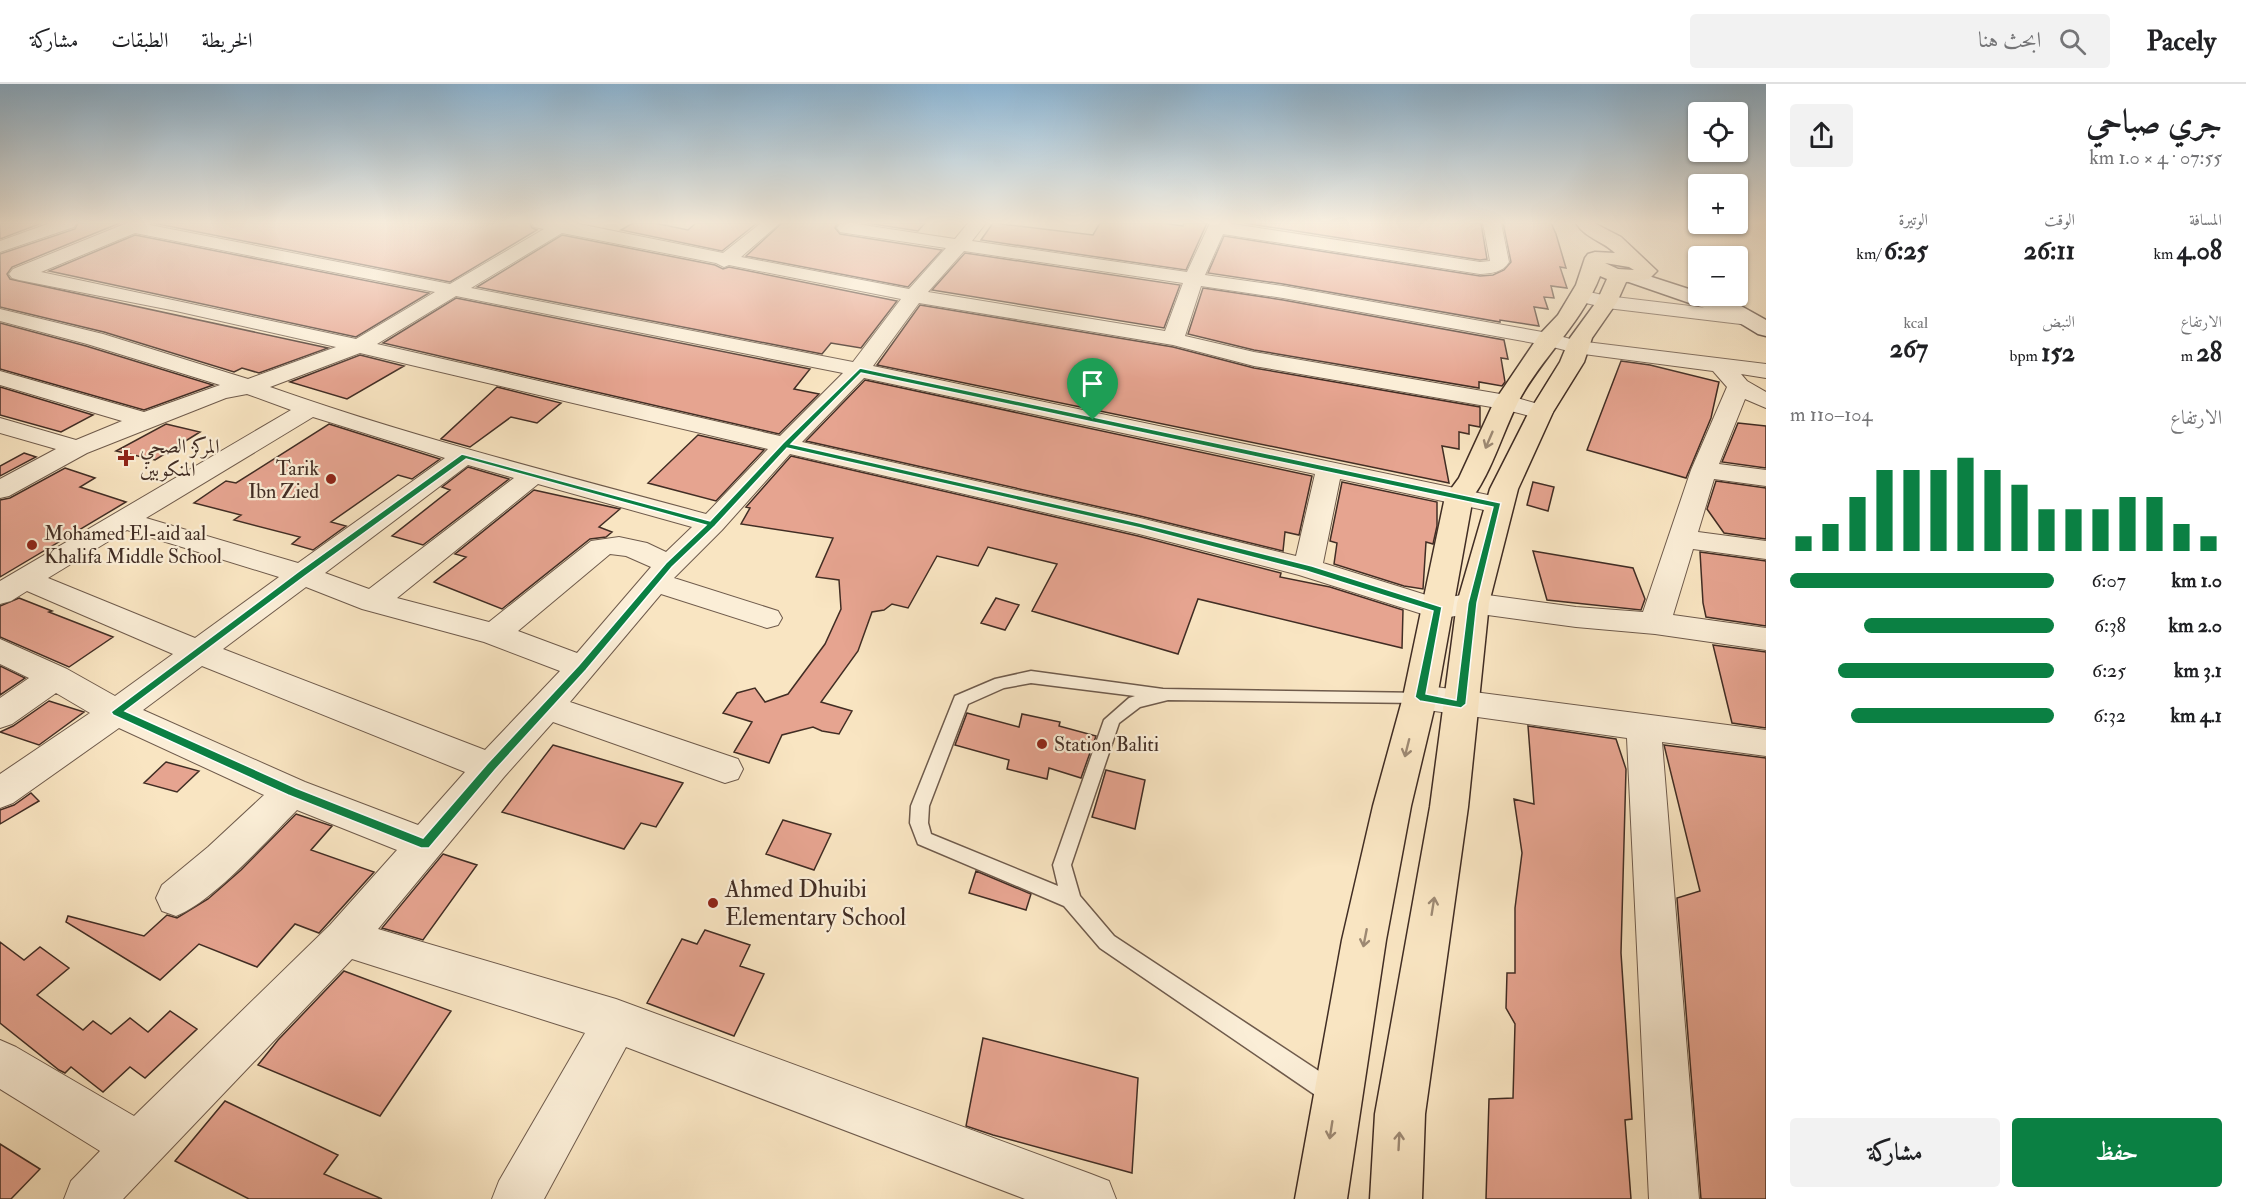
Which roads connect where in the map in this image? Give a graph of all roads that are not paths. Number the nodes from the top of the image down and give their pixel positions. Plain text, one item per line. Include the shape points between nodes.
1 (383, 275) edge
2 (474, 275) edge
3 (800, 275) edge
4 (933, 275) edge
5 (1165, 275) edge
6 (1196, 275) edge
7 (1599, 275) edge
8 (1649, 275) edge
9 (1649, 275) edge
10 (1673, 275) edge
11 (10, 278) edge
12 (1193, 281) junction
13 (1688, 283) edge
14 (452, 289) junction
15 (914, 296) junction
16 (1726, 306) edge
17 (0, 315) edge
18 (1750, 320) edge
19 (1173, 339) junction
20 (1562, 343) junction
21 (360, 345) junction
22 (1720, 365) junction
23 (860, 370) junction
24 (1766, 371) edge
25 (0, 378) edge
26 (1738, 386) junction
27 (249, 387) junction
28 (1766, 401) edge
29 (1506, 402) junction
30 (310, 410) junction
31 (1541, 412) junction
32 (146, 420) junction
33 (0, 425) edge
34 (785, 445) junction
35 (78, 448) junction
36 (464, 456) junction
37 (1329, 469) junction
38 (1704, 470) junction
39 (535, 474) junction
40 (1766, 478) edge
41 (0, 490) edge
42 (1459, 497) junction
43 (1498, 505) junction
44 (122, 520) junction
45 (712, 524) junction
46 (1683, 538) junction
47 (1766, 550) edge
48 (1308, 568) junction
49 (301, 574) junction
50 (662, 574) junction
51 (12, 587) edge
52 (373, 602) junction
53 (1456, 606) junction
54 (767, 618) dead end
55 (1655, 623) junction
56 (494, 634) junction
57 (1766, 639) edge
58 (0, 650) edge
59 (199, 652) junction
60 (583, 668) junction
61 (56, 677) junction
62 (1168, 694) junction
63 (1420, 697) junction
64 (1461, 704) junction
65 (547, 707) junction
66 (116, 712) junction
67 (0, 715) edge
68 (1644, 726) junction
69 (1766, 743) edge
70 (491, 767) junction
71 (725, 769) dead end
72 (292, 792) junction
73 (0, 793) edge
74 (425, 844) junction
75 (176, 898) dead end
76 (1071, 900) junction
77 (345, 938) junction
78 (616, 1021) junction
79 (0, 1064) edge
80 (1337, 1096) junction
81 (138, 1146) junction
82 (89, 1199) edge
83 (517, 1199) edge
84 (1092, 1199) edge
85 (1321, 1199) edge
86 (1396, 1199) edge
87 (1674, 1199) edge

1 - 14 street
2 - 14 street
3 - 15 street
4 - 15 street
5 - 12 street
6 - 12 street
7 - 20 main road
8 - 18 main road
9 - 18 street
10 - 13 main road
11 - 21 street via 259,322
12 - 19 street
12 - 20 street via 1283,292
14 - 21 street
14 - 23 street
15 - 19 street
15 - 23 street
16 - 18 main road
17 - 27 street via 95,339
19 - 29 street via 1254,359
20 - 22 street
20 - 29 main road
20 - 31 main road via 1572,362
21 - 27 street
21 - 34 street
22 - 24 street
22 - 26 street
23 - 34 street
23 - 37 street
25 - 32 street
26 - 28 street
26 - 38 street
27 - 30 street
27 - 32 street via 221,392
29 - 31 street
29 -> 42 main road via 1473,479
30 - 36 street
30 - 44 street
31 - 43 main road
32 - 35 street
33 - 35 street
34 - 45 street
34 - 48 street
35 - 41 street
36 - 39 street
36 - 49 street
37 - 42 street
37 - 48 street
38 - 40 street
38 - 46 street
39 - 45 street
39 - 52 street
42 - 43 street
42 - 53 main road
43 - 53 main road
44 - 49 street
44 - 51 street
45 - 50 street
46 - 47 street
46 - 55 street
48 - 53 street
49 - 52 street
49 - 59 street
50 - 54 street
50 - 56 street via 648,553 613,544 601,547
50 - 60 street
51 - 59 street
52 - 56 street
53 - 55 street
53 - 63 main road
53 - 64 main road
55 - 57 street
56 - 60 street
58 - 61 street
59 - 66 street
59 - 70 street
60 - 65 street
61 - 66 street
61 - 67 street
62 - 63 lane
62 - 76 lane via 1135,702 1112,720 1062,865
62 - 76 lane via 1031,676 1001,683 961,700 920,806 919,824 924,839
63 - 64 street
63 -> 80 main road via 1380,862
64 - 68 street
86 -> 64 main road via 1400,1114 1449,807
65 - 70 street
65 - 71 street
66 - 72 street
66 - 73 street
68 - 69 street
68 - 87 street
70 - 74 street
72 - 74 street
72 - 75 street
74 - 77 street
76 - 80 lane via 1107,942
77 - 78 street
77 - 81 street
78 - 83 street
78 - 84 street
79 - 81 street
80 -> 85 main road
81 - 82 street

